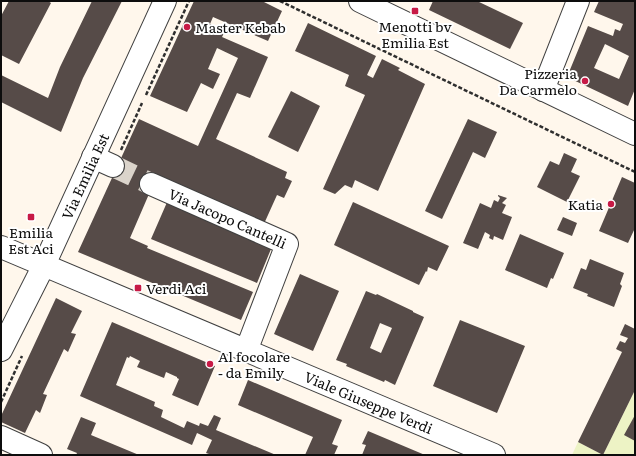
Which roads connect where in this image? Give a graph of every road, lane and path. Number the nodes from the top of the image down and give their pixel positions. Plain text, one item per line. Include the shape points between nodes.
1 (165, 1) edge
2 (280, 1) edge
3 (578, 1) edge
4 (371, 3) edge
5 (543, 90) junction
6 (635, 134) edge
7 (93, 157) junction
8 (113, 166) tunnel mouth
9 (635, 172) edge
10 (151, 184) tunnel mouth
11 (1, 247) edge
12 (44, 265) junction
13 (1, 350) edge
14 (246, 351) junction
15 (1, 437) edge
16 (41, 455) edge
17 (494, 455) edge

1 - 7 street, Via Emilia Est
2 - 9 path
3 - 5 street
4 - 5 street
5 - 6 street
7 - 8 street
7 - 12 street, Via Emilia Est
10 - 14 street, Via Jacopo Cantelli via 287,244
11 - 12 street, Viale Giuseppe Verdi
12 - 13 street, Via Emilia Est
12 - 14 street, Viale Giuseppe Verdi
14 - 17 street, Viale Giuseppe Verdi
15 - 16 street

